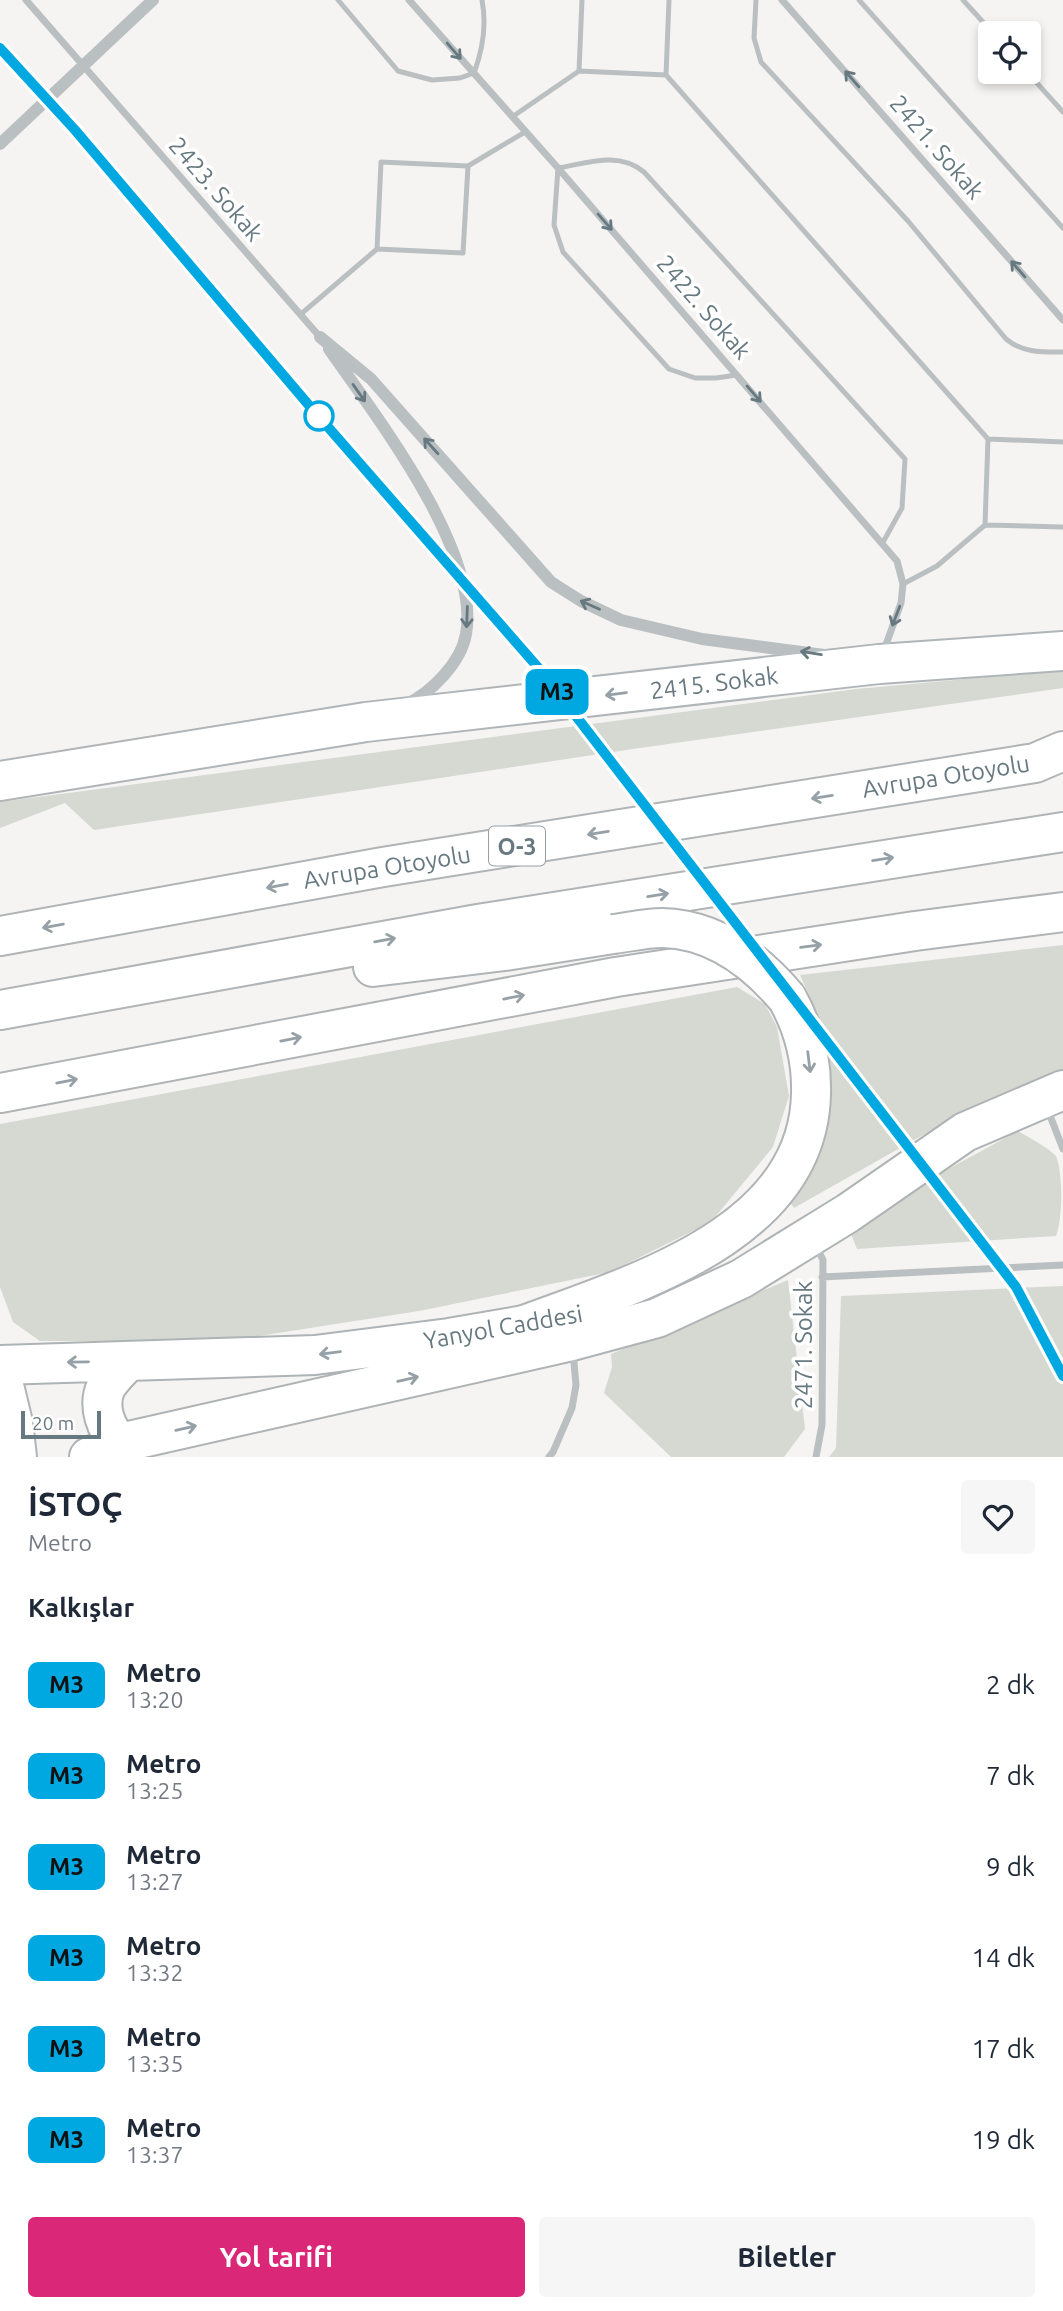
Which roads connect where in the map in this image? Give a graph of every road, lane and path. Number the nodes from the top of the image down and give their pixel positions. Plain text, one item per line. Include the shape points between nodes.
1 (26, 0) edge
2 (153, 0) edge
3 (338, 0) edge
4 (409, 0) edge
5 (482, 0) edge
6 (582, 0) edge
7 (669, 0) edge
8 (757, 0) edge
9 (782, 0) edge
10 (859, 0) edge
11 (964, 0) edge
12 (982, 21) edge
13 (84, 65) junction
14 (579, 71) junction
15 (474, 73) junction
16 (666, 75) junction
17 (1038, 84) edge
18 (1063, 112) edge
19 (512, 117) junction
20 (525, 132) junction
21 (0, 144) edge
22 (468, 166) junction
23 (558, 168) junction
24 (1063, 228) edge
25 (377, 249) junction
26 (301, 314) junction
27 (1063, 320) edge
28 (320, 337) junction
29 (1063, 352) edge
30 (737, 375) junction
31 (988, 439) junction
32 (1063, 442) edge
33 (985, 525) junction
34 (1063, 527) edge
35 (882, 544) junction
36 (903, 584) junction
37 (1063, 651) edge
38 (879, 664) junction
39 (366, 722) junction
40 (1054, 758) edge
41 (0, 781) edge
42 (1063, 832) edge
43 (1063, 912) edge
44 (0, 936) edge
45 (245, 964) junction
46 (0, 1010) edge
47 (0, 1093) edge
48 (1053, 1094) edge
49 (965, 1132) junction
50 (1063, 1149) edge
51 (811, 1236) junction
52 (1063, 1265) edge
53 (822, 1278) junction
54 (519, 1327) junction
55 (572, 1340) junction
56 (128, 1361) junction
57 (0, 1367) edge
58 (104, 1450) edge
59 (17, 1457) edge
60 (549, 1457) edge
61 (816, 1457) edge

1 - 13 street, 2423. Sokak
2 - 13 street
3 - 15 lane via 398,71 432,80
4 -> 15 street, 2422. Sokak
5 - 15 lane via 484,33
6 - 14 lane
7 - 16 lane
8 - 29 lane via 754,38 761,62 908,221 1006,340 1029,351
27 -> 9 street, 2421. Sokak
10 - 24 lane
11 - 12 lane
13 - 21 street
13 - 26 street, 2423. Sokak
14 - 16 lane
14 - 19 lane
15 - 19 street, 2422. Sokak
16 - 31 lane
17 - 18 lane
19 - 20 street, 2422. Sokak
20 - 22 lane
20 - 23 street, 2422. Sokak
22 - 25 lane via 463,253
22 - 25 lane via 381,162
23 -> 30 street, 2422. Sokak
23 - 30 lane via 554,225 563,252 669,369 705,379
23 - 35 lane via 619,160 644,172 905,459 902,508
25 - 26 lane
26 - 28 street, 2423. Sokak
38 -> 28 street via 702,639 621,620 581,601 551,582 371,379
28 -> 39 street via 419,481 455,558 467,603 466,635 457,658 415,700
30 -> 35 street, 2422. Sokak
31 - 32 lane
31 - 33 lane
33 - 34 lane
33 - 36 lane via 937,566
35 - 36 street, 2422. Sokak via 897,561
36 -> 38 street via 901,603
37 - 38 main road, 2415. Sokak
38 -> 39 main road, 2415. Sokak
39 - 41 main road, 2415. Sokak
40 -> 44 main road, Avrupa Otoyolu / O-3 via 397,865
45 -> 42 main road
47 -> 43 main road via 616,977
45 - 46 main road
45 -> 54 main road, bridge via 301,969 373,967 660,928 703,935 730,948 771,978 787,998 803,1029 811,1086 811,1116 787,1176 759,1208 686,1259
48 - 49 main road
48 - 50 street
49 - 51 main road
49 - 54 main road, Yanyol Caddesi via 860,1185 713,1269 596,1312
51 - 53 street, 2471. Sokak via 823,1260
51 - 55 main road via 741,1279 657,1318
52 - 53 street
53 - 61 street, 2471. Sokak via 822,1425
54 -> 56 main road, Yanyol Caddesi via 315,1355
58 -> 55 main road
55 - 60 street via 576,1385 572,1408
56 -> 57 main road, Yanyol Caddesi
56 - 58 main road via 105,1388 103,1416 109,1433
57 - 59 main road

